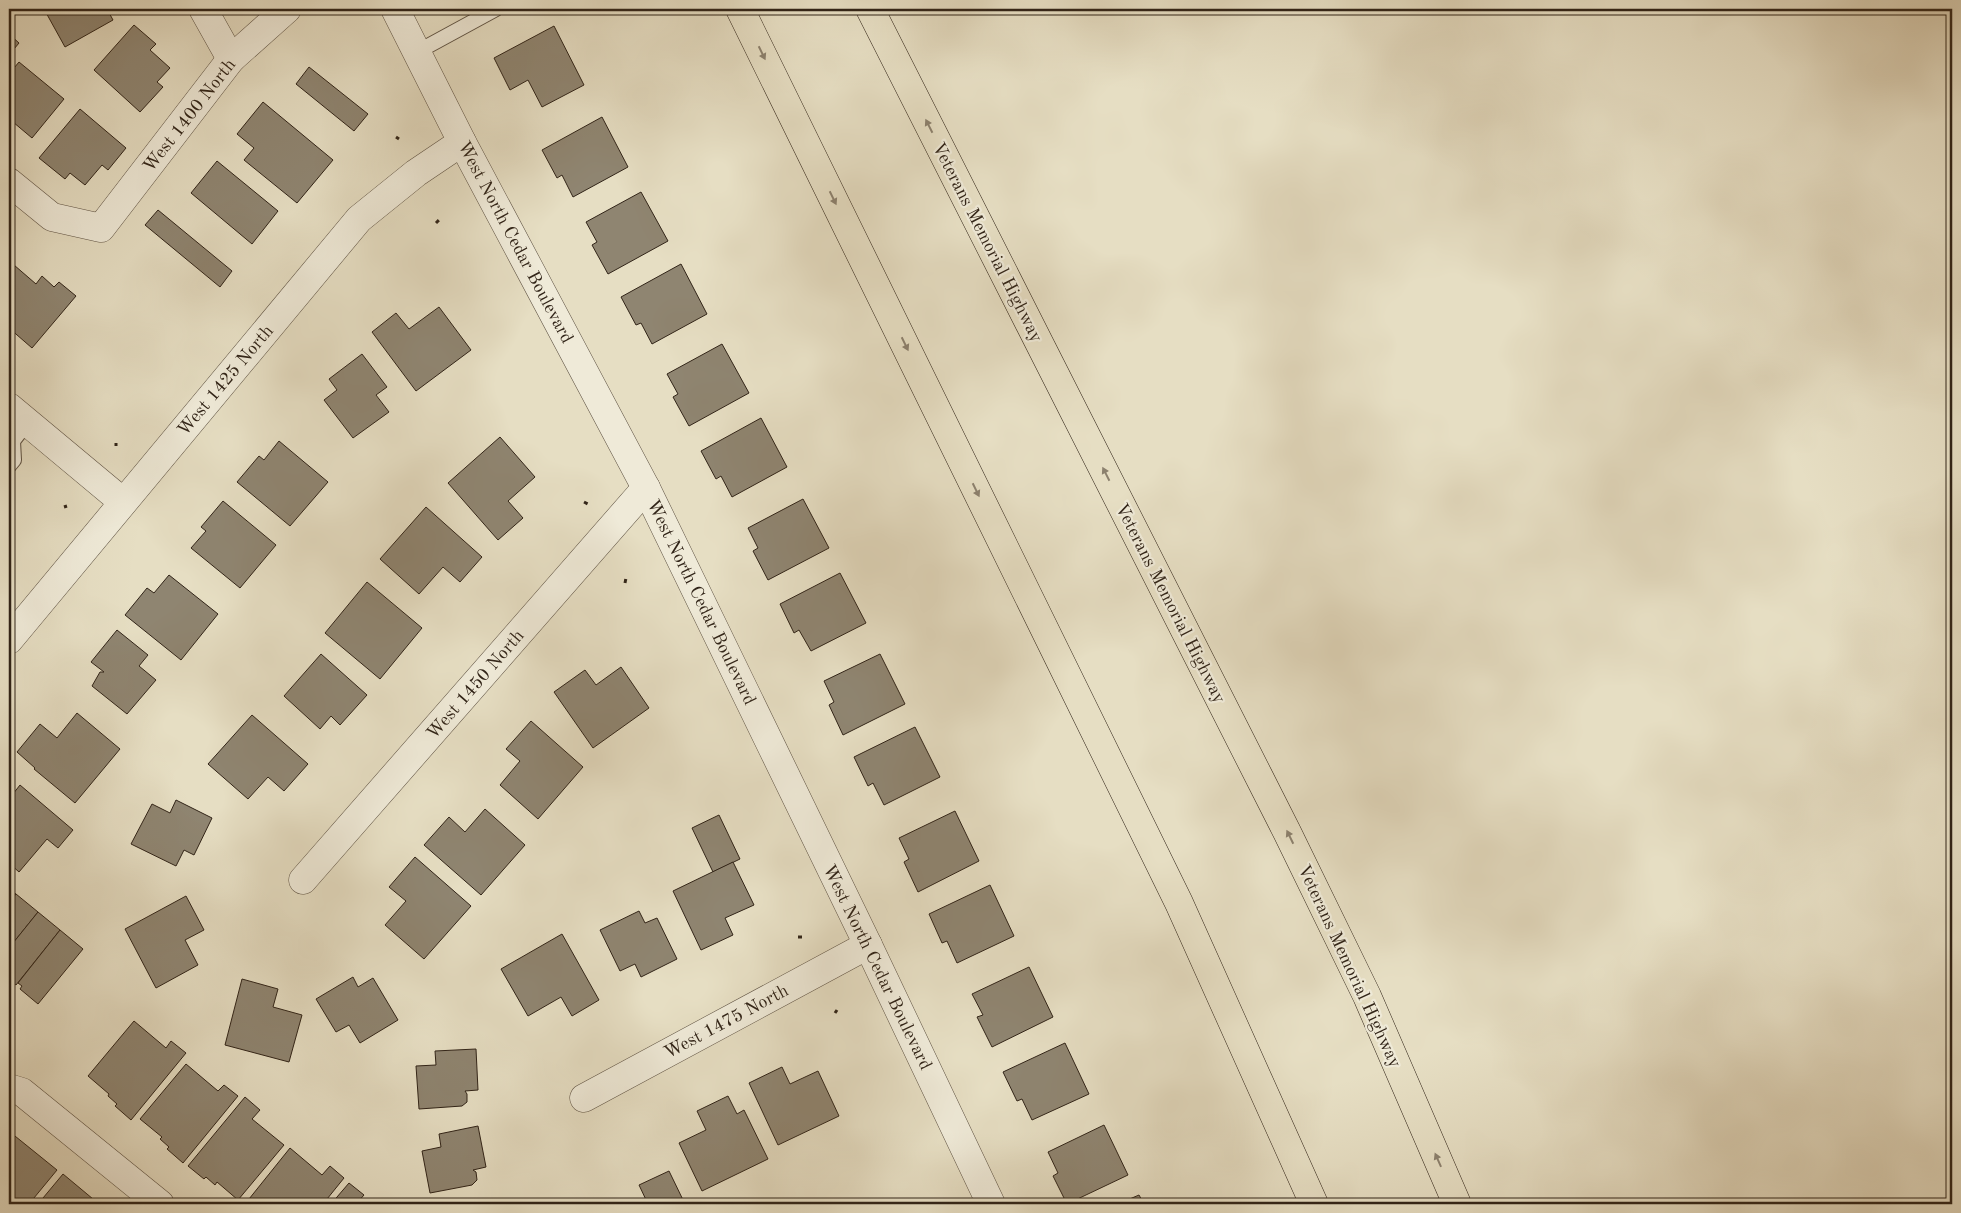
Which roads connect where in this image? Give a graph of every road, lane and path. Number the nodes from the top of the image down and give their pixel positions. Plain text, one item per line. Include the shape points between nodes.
1 (203, 9) edge
2 (287, 9) edge
3 (395, 9) edge
4 (496, 9) edge
5 (740, 9) edge
6 (870, 9) edge
7 (417, 52) junction
8 (231, 59) junction
9 (462, 142) junction
10 (9, 182) edge
11 (15, 428) edge
12 (9, 466) edge
13 (646, 488) junction
14 (123, 502) junction
15 (626, 578) dead end
16 (625, 583) dead end
17 (9, 640) edge
18 (303, 880) dead end
19 (868, 944) junction
20 (9, 1088) edge
21 (584, 1098) dead end
22 (160, 1204) edge
23 (991, 1204) edge
24 (1314, 1204) edge
25 (1458, 1204) edge

1 - 8 street
2 - 8 street, West 1400 North
3 - 7 street, West North Cedar Boulevard
4 - 7 lane
5 -> 24 highway via 1179,903
25 -> 6 highway, Veterans Memorial Highway via 1367,996 1292,840
7 - 9 street, West North Cedar Boulevard
8 - 10 street, West 1400 North via 101,228 52,217
9 - 13 street, West North Cedar Boulevard
9 - 14 street, West 1425 North via 416,173 359,219
11 - 12 lane via 14,460
11 - 14 street
13 - 18 street, West 1450 North
13 - 19 street, West North Cedar Boulevard
14 - 17 street, West 1425 North
15 - 16 path
19 - 21 street, West 1475 North
19 - 23 street, West North Cedar Boulevard
20 - 22 street via 22,1092

